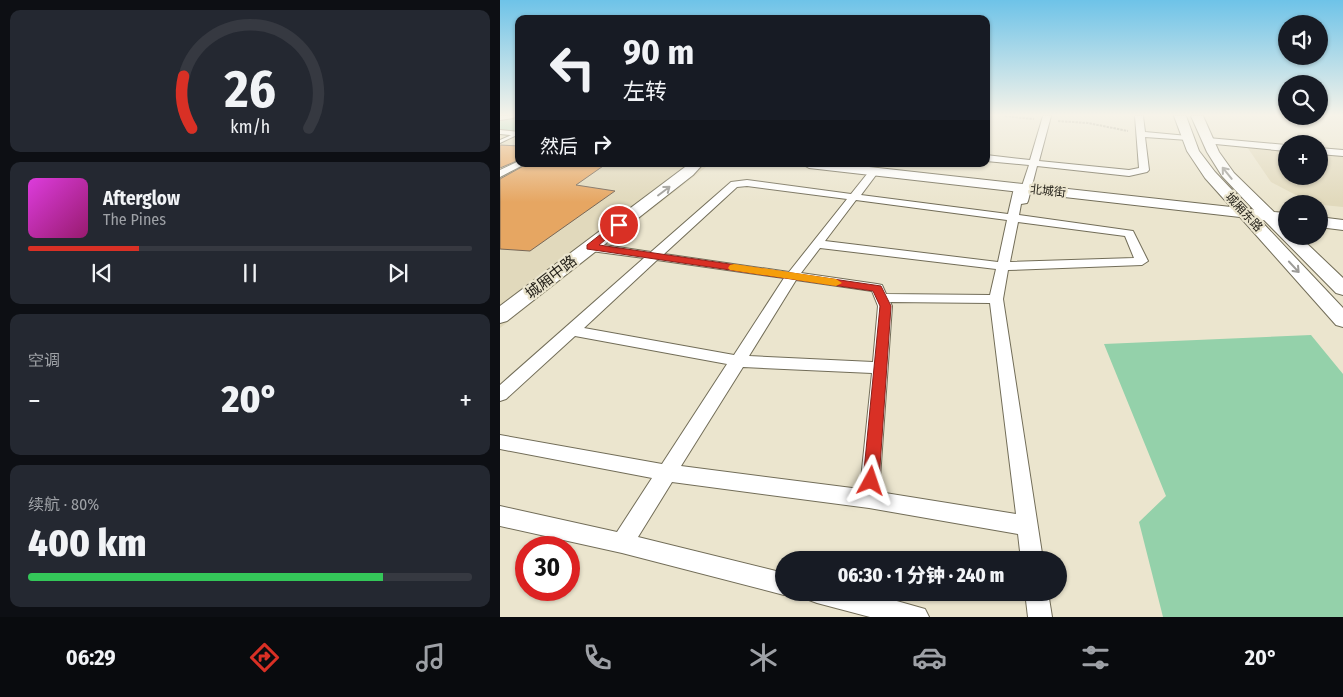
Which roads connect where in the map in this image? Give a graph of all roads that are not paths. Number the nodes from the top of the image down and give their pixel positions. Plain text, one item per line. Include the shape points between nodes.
1 (1040, 145) edge
2 (1142, 145) edge
3 (1191, 145) edge
4 (1210, 145) edge
5 (1250, 145) edge
6 (1278, 147) edge
7 (1328, 152) edge
8 (1343, 153) edge
9 (515, 156) edge
10 (990, 158) edge
11 (1035, 163) junction
12 (500, 164) edge
13 (515, 166) edge
14 (854, 167) edge
15 (692, 168) edge
16 (869, 168) edge
17 (500, 174) edge
18 (1027, 186) junction
19 (854, 196) junction
20 (1253, 211) junction
21 (1278, 211) edge
22 (1328, 215) edge
23 (1278, 216) edge
24 (1343, 217) edge
25 (1016, 218) junction
26 (1328, 223) edge
27 (1343, 225) edge
28 (1278, 228) edge
29 (817, 244) junction
30 (1298, 245) edge
31 (591, 247) junction
32 (653, 255) junction
33 (1004, 266) junction
34 (792, 276) junction
35 (1343, 289) edge
36 (882, 298) junction
37 (996, 299) junction
38 (500, 316) edge
39 (1343, 320) edge
40 (570, 330) junction
41 (738, 360) junction
42 (880, 368) junction
43 (500, 395) edge
44 (500, 442) edge
45 (667, 473) junction
46 (869, 499) junction
47 (500, 516) edge
48 (1027, 526) junction
49 (622, 543) junction
50 (1031, 551) edge
51 (775, 582) edge
52 (853, 601) edge
53 (1037, 601) edge
54 (916, 617) edge
55 (1040, 617) edge

1 - 11 street
2 - 11 street via 1144,170 1129,173
3 - 20 street, 城厢东路 via 1210,175
20 -> 4 street, 城厢东路
5 - 6 street
7 - 8 street
9 - 12 street
10 - 11 street
11 - 18 street
13 - 17 street
14 - 16 street, 北城街
31 -> 15 street, 城厢中路
16 - 18 street, 北城街
16 - 19 street
18 - 20 street, 北城街
18 - 25 street
19 - 25 street
19 - 29 street
19 - 32 street via 734,184
20 - 21 street, 北城街
20 - 23 street, 北城街
20 - 28 street, 城厢东路
20 -> 39 street, 城厢东路
22 - 24 street
25 - 33 street
25 - 33 street via 1129,233 1142,261
26 - 27 street
29 - 33 street
29 - 34 street
30 - 35 street
31 - 32 street
31 - 38 street, 城厢中路
32 - 34 street
32 - 40 street
33 - 37 street
34 - 36 street via 877,288
34 - 41 street
36 - 37 street
36 - 42 street via 886,306
37 - 48 street
40 - 41 street
40 - 43 street
41 - 42 street
41 - 45 street
42 - 46 street
44 - 45 street
45 - 46 street
45 - 49 street
46 - 48 street
47 - 49 street
48 - 50 street
49 - 51 street
52 - 54 street
53 - 55 street

